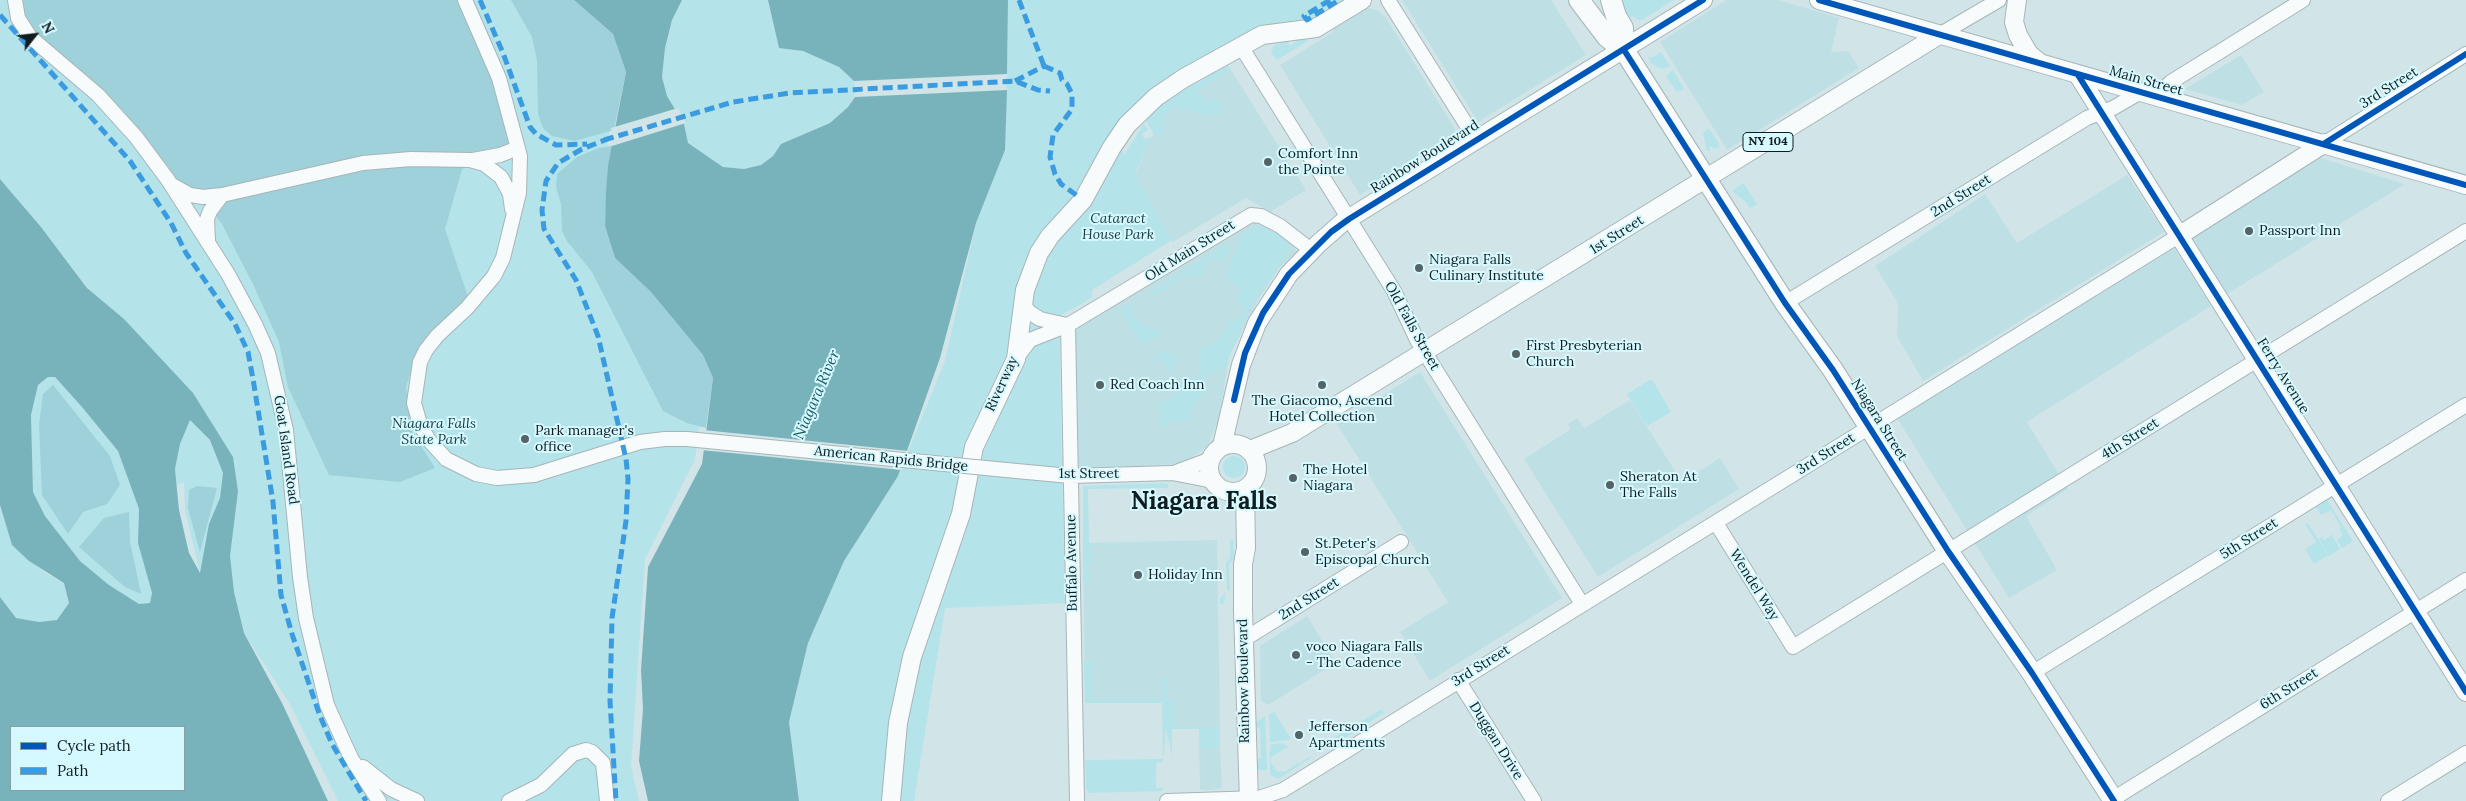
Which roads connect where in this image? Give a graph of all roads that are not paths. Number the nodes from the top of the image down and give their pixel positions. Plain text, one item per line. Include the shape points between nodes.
1 (15, 0) edge
2 (464, 0) edge
3 (1362, 0) edge
4 (1388, 0) edge
5 (1703, 0) edge
6 (1819, 0) edge
7 (1999, 0) edge
8 (2017, 0) edge
9 (2303, 0) edge
10 (1612, 2) edge
11 (1582, 4) edge
12 (1939, 35) junction
13 (1242, 48) junction
14 (1624, 50) junction
15 (2466, 54) edge
16 (2045, 66) junction
17 (2078, 75) junction
18 (2139, 93) junction
19 (2159, 99) junction
20 (2102, 112) junction
21 (1476, 140) junction
22 (2324, 144) junction
23 (518, 148) junction
24 (470, 160) junction
25 (1707, 179) junction
26 (168, 180) junction
27 (2466, 185) edge
28 (222, 195) junction
29 (1349, 219) junction
30 (513, 220) junction
31 (2466, 231) edge
32 (2180, 235) junction
33 (209, 243) junction
34 (1311, 250) junction
35 (1785, 303) junction
36 (1023, 304) junction
37 (1068, 325) junction
38 (1424, 353) junction
39 (1016, 359) junction
40 (2258, 360) junction
41 (2466, 405) edge
42 (1869, 428) junction
43 (687, 439) joint
44 (1236, 453) junction
45 (1006, 470) joint
46 (1172, 473) junction
47 (1070, 476) junction
48 (1218, 485) junction
49 (2336, 485) junction
50 (1245, 489) junction
51 (1716, 523) junction
52 (1401, 542) dead end
53 (1948, 551) junction
54 (1243, 564) junction
55 (2466, 580) edge
56 (1582, 604) junction
57 (2415, 611) junction
58 (1243, 640) junction
59 (1793, 646) joint
60 (2032, 673) junction
61 (1458, 680) junction
62 (2466, 692) edge
63 (344, 743) junction
64 (2466, 753) edge
65 (1250, 800) edge
66 (2114, 800) edge
67 (379, 801) edge
68 (417, 801) edge
69 (509, 801) edge
70 (607, 801) edge
71 (891, 801) edge
72 (1077, 801) edge
73 (1168, 801) edge
74 (1534, 801) edge
75 (2388, 801) edge

1 - 26 street, Goat Island Road via 18,18 30,37 98,95 136,137
2 - 23 street, Goat Island Road via 499,78
3 - 13 main road, Riverway via 1316,28 1269,33
4 - 21 street
5 - 14 main road, Rainbow Boulevard
6 - 12 main road, Main Street
7 - 12 street
8 - 16 main road via 2014,22 2018,35 2029,54
9 - 19 street via 2171,82
10 - 14 highway via 1623,28
11 - 14 highway via 1607,37
12 - 16 main road, Main Street
12 - 25 main road, 1st Street / NY 104
13 - 29 street, Old Falls Street
13 - 36 main road, Riverway via 1167,88 1132,120 1112,148 1084,200 1038,253 1027,278
14 - 21 main road, Rainbow Boulevard
14 - 25 highway, Niagara Street
15 - 22 street, 3rd Street
16 - 17 main road, Main Street
17 - 18 main road, Main Street
17 - 20 main road, Ferry Avenue
18 - 19 main road, Main Street
18 - 20 street, 2nd Street
19 - 22 main road, Main Street
20 - 32 main road, Ferry Avenue
20 - 35 street, 2nd Street via 2087,118
21 - 29 main road, Rainbow Boulevard
22 - 27 main road, Main Street
22 - 32 main road, 3rd Street
23 - 24 street
23 - 30 street, Goat Island Road via 519,193
24 - 28 street, Goat Island Road via 411,159 363,163
24 - 30 street, Goat Island Road via 484,164 501,177 510,194
25 - 35 highway, Niagara Street
25 - 38 main road, 1st Street
26 - 28 street, Goat Island Road via 190,195
26 - 33 street, Goat Island Road
28 - 33 street via 207,219
29 - 34 main road, Rainbow Boulevard
29 - 38 street, Old Falls Street via 1394,291
30 - 43 street, Goat Island Road via 503,258 494,276 426,350 416,378 414,403 428,439 457,466 497,478 534,475 640,442
31 - 40 street, 4th Street
32 - 40 main road, Ferry Avenue
32 - 42 street, 3rd Street
33 - 63 street, Goat Island Road via 256,324 270,360 287,435 306,618 327,705
34 - 37 street, Old Main Street via 1280,226 1251,214
34 - 44 main road, Rainbow Boulevard via 1289,274 1262,313 1243,358 1234,400
35 - 42 highway, Niagara Street
36 - 37 street via 1027,311 1040,319
36 - 39 main road, Riverway
37 - 39 street, Old Main Street via 1030,340
37 - 47 street, Buffalo Avenue
38 - 44 main road, 1st Street via 1292,433
38 - 56 street, Old Falls Street
39 - 71 main road, Riverway via 976,441 961,514 917,640 898,723
40 - 49 main road, Ferry Avenue
40 - 53 street, 4th Street
41 - 49 street, 5th Street
42 - 51 street, 3rd Street
42 - 53 highway, Niagara Street
43 - 45 street, American Rapids Bridge, bridge
44 - 46 street, 1st Street
44 - 48 main road, Rainbow Boulevard via 1209,470
44 - 50 main road via 1254,478
45 - 47 street, 1st Street
46 - 47 street, 1st Street
46 - 48 street, 1st Street
47 - 72 street, Buffalo Avenue
48 - 50 main road via 1234,492
48 - 54 main road, Rainbow Boulevard via 1234,507 1237,548
49 - 57 main road, Ferry Avenue
49 - 60 street, 5th Street
50 - 54 main road, Rainbow Boulevard via 1246,548
51 - 56 street, 3rd Street
51 - 59 street, Wendel Way
52 - 58 street, 2nd Street
53 - 59 street, 4th Street
53 - 60 highway, Niagara Street
54 - 58 main road, Rainbow Boulevard
55 - 57 street, 6th Street
56 - 61 street, 3rd Street
57 - 62 main road, Ferry Avenue
57 - 66 street, 6th Street
58 - 65 main road, Rainbow Boulevard
60 - 66 highway, Niagara Street
61 - 65 street, 3rd Street via 1283,790
61 - 74 street, Duggan Drive
63 - 67 street, Goat Island Road
63 - 68 street, Goat Island Road via 361,766 375,778
64 - 75 street
65 - 73 street, 3rd Street
69 - 70 street via 541,785 573,754 586,750 603,763

